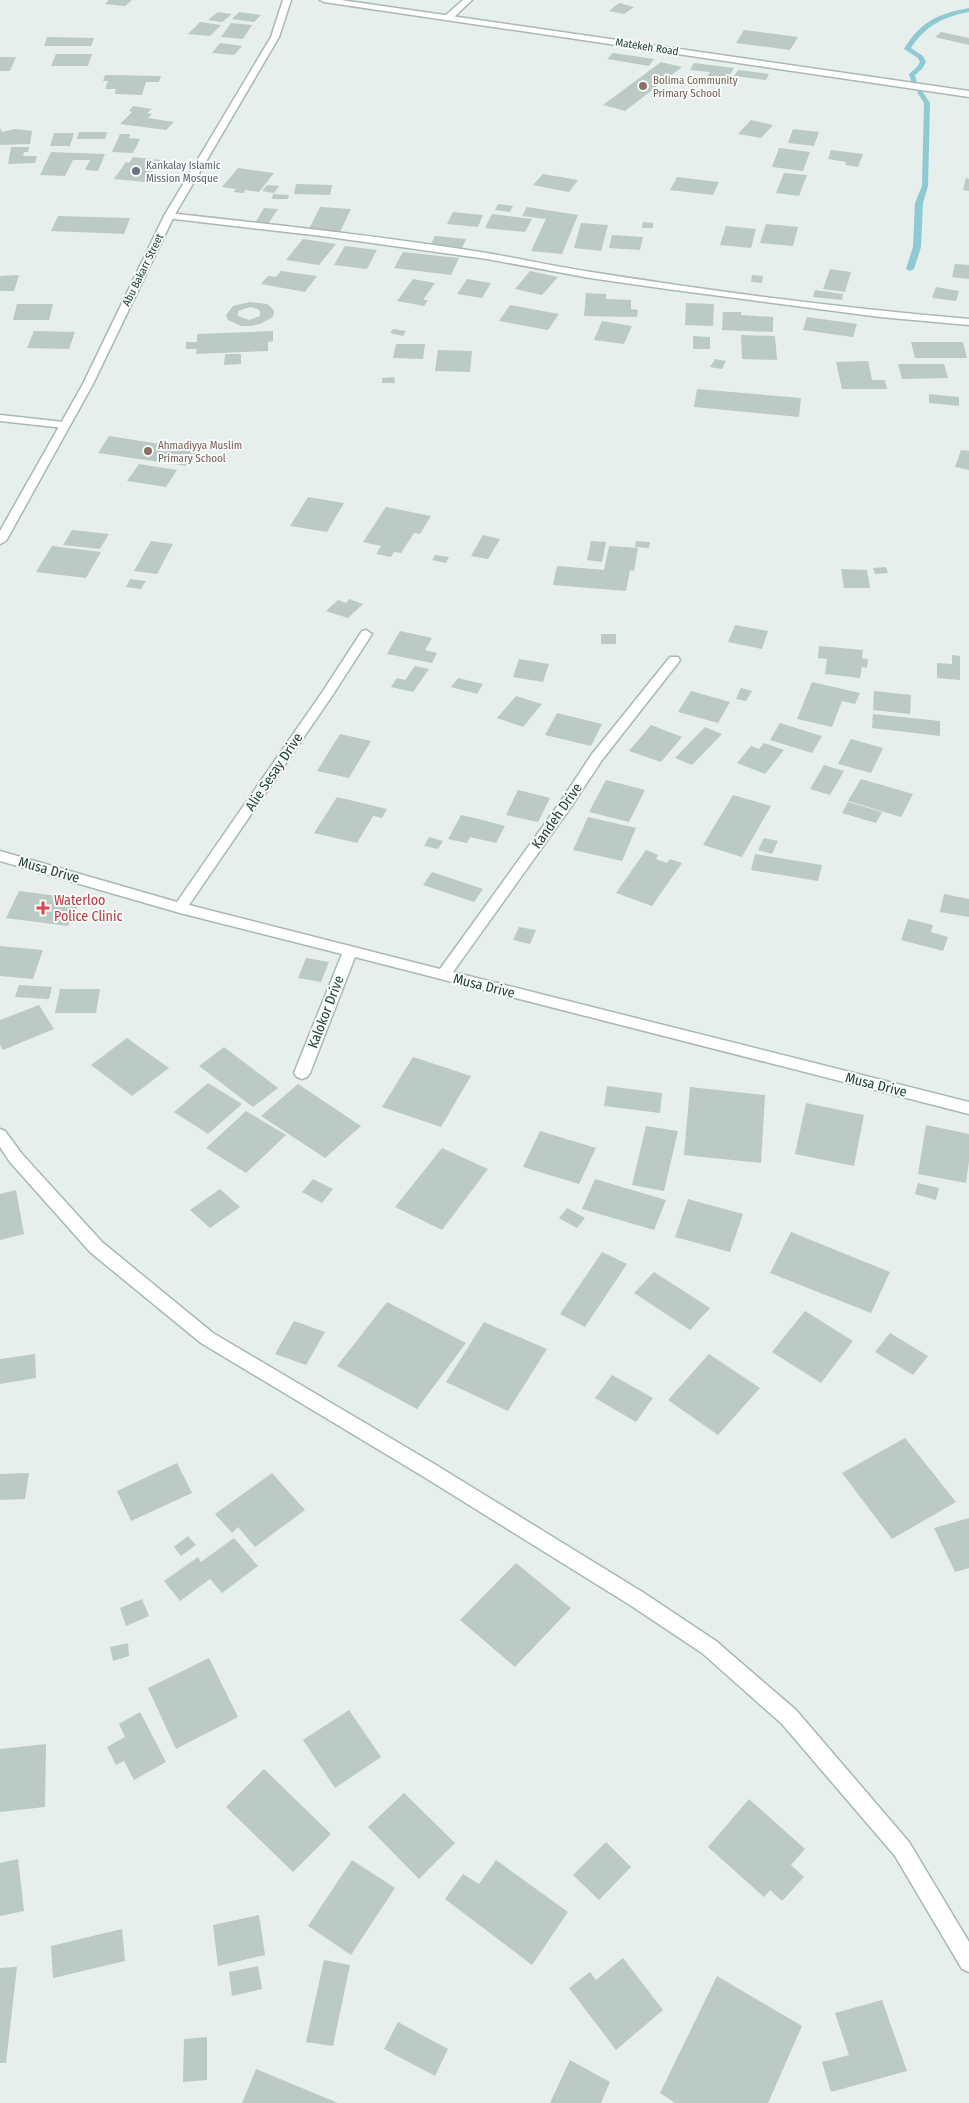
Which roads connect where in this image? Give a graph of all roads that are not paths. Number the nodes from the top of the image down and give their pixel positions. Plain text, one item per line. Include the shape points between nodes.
1 (287, 0) edge
2 (324, 0) edge
3 (468, 0) edge
4 (449, 17) junction
5 (969, 94) edge
6 (169, 216) junction
7 (969, 322) edge
8 (0, 418) edge
9 (64, 425) junction
10 (0, 541) edge
11 (366, 634) dead end
12 (674, 660) dead end
13 (0, 856) edge
14 (180, 908) junction
15 (350, 951) junction
16 (443, 975) junction
17 (302, 1073) dead end
18 (969, 1108) edge
19 (0, 1134) edge
20 (969, 1962) edge

1 - 6 street, Abu Bakarr Street via 275,37
2 - 4 street, Matekeh Road
3 - 4 street
4 - 5 street, Matekeh Road
6 - 7 street via 434,249 676,287 880,314
6 - 9 street, Abu Bakarr Street via 88,384
8 - 9 street
9 - 10 street, Abu Bakarr Street
11 - 14 street, Alie Sesay Drive
12 - 16 street, Kandeh Drive via 597,757
13 - 14 street, Musa Drive
14 - 15 street, Musa Drive
15 - 16 street, Musa Drive
15 - 17 street, Kalokor Drive
16 - 18 street, Musa Drive
19 - 20 street via 16,1158 96,1247 207,1338 637,1598 709,1647 789,1717 902,1849

